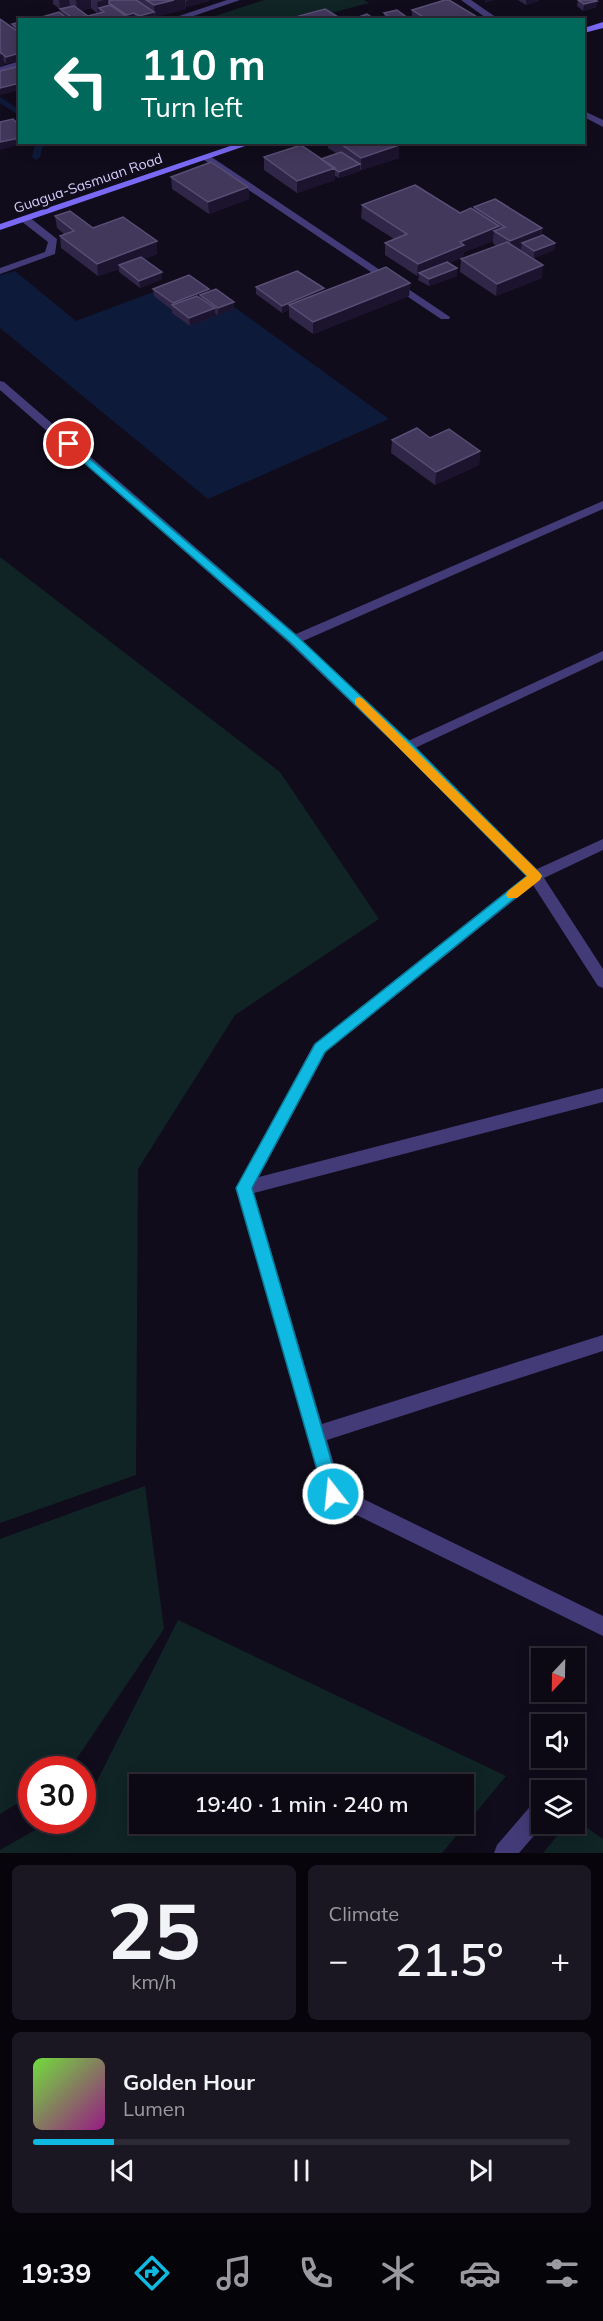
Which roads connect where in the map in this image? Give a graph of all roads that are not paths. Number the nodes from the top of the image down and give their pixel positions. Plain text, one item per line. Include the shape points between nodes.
1 (236, 0) edge
2 (465, 0) edge
3 (178, 18) edge
4 (493, 18) edge
5 (603, 25) edge
6 (585, 31) edge
7 (18, 65) edge
8 (0, 70) edge
9 (585, 115) edge
10 (603, 124) edge
11 (247, 144) edge
12 (207, 158) junction
13 (25, 219) junction
14 (0, 227) edge
15 (0, 272) edge
16 (445, 317) dead end
17 (0, 384) edge
18 (603, 505) edge
19 (294, 640) junction
20 (603, 655) edge
21 (406, 747) junction
22 (603, 844) edge
23 (536, 876) junction
24 (603, 982) edge
25 (603, 1095) edge
26 (244, 1188) junction
27 (603, 1343) edge
28 (316, 1436) junction
29 (598, 1620) edge
30 (531, 1823) edge
31 (506, 1853) edge

1 - 3 street
2 - 4 street
5 - 6 main road
7 - 8 street
9 - 10 street
11 - 12 main road, Guagua-Sasmuan Road
12 - 13 main road, Guagua-Sasmuan Road
12 - 16 street
13 - 14 main road, Guagua-Sasmuan Road
13 - 15 street via 53,241 50,254
17 - 19 street
18 - 19 street
19 - 21 street
20 - 21 street
21 - 23 street
22 - 23 street
23 - 24 street
23 - 26 street via 320,1048
25 - 26 street
26 - 28 street
27 - 28 street
28 - 29 street via 333,1494
30 - 31 street

